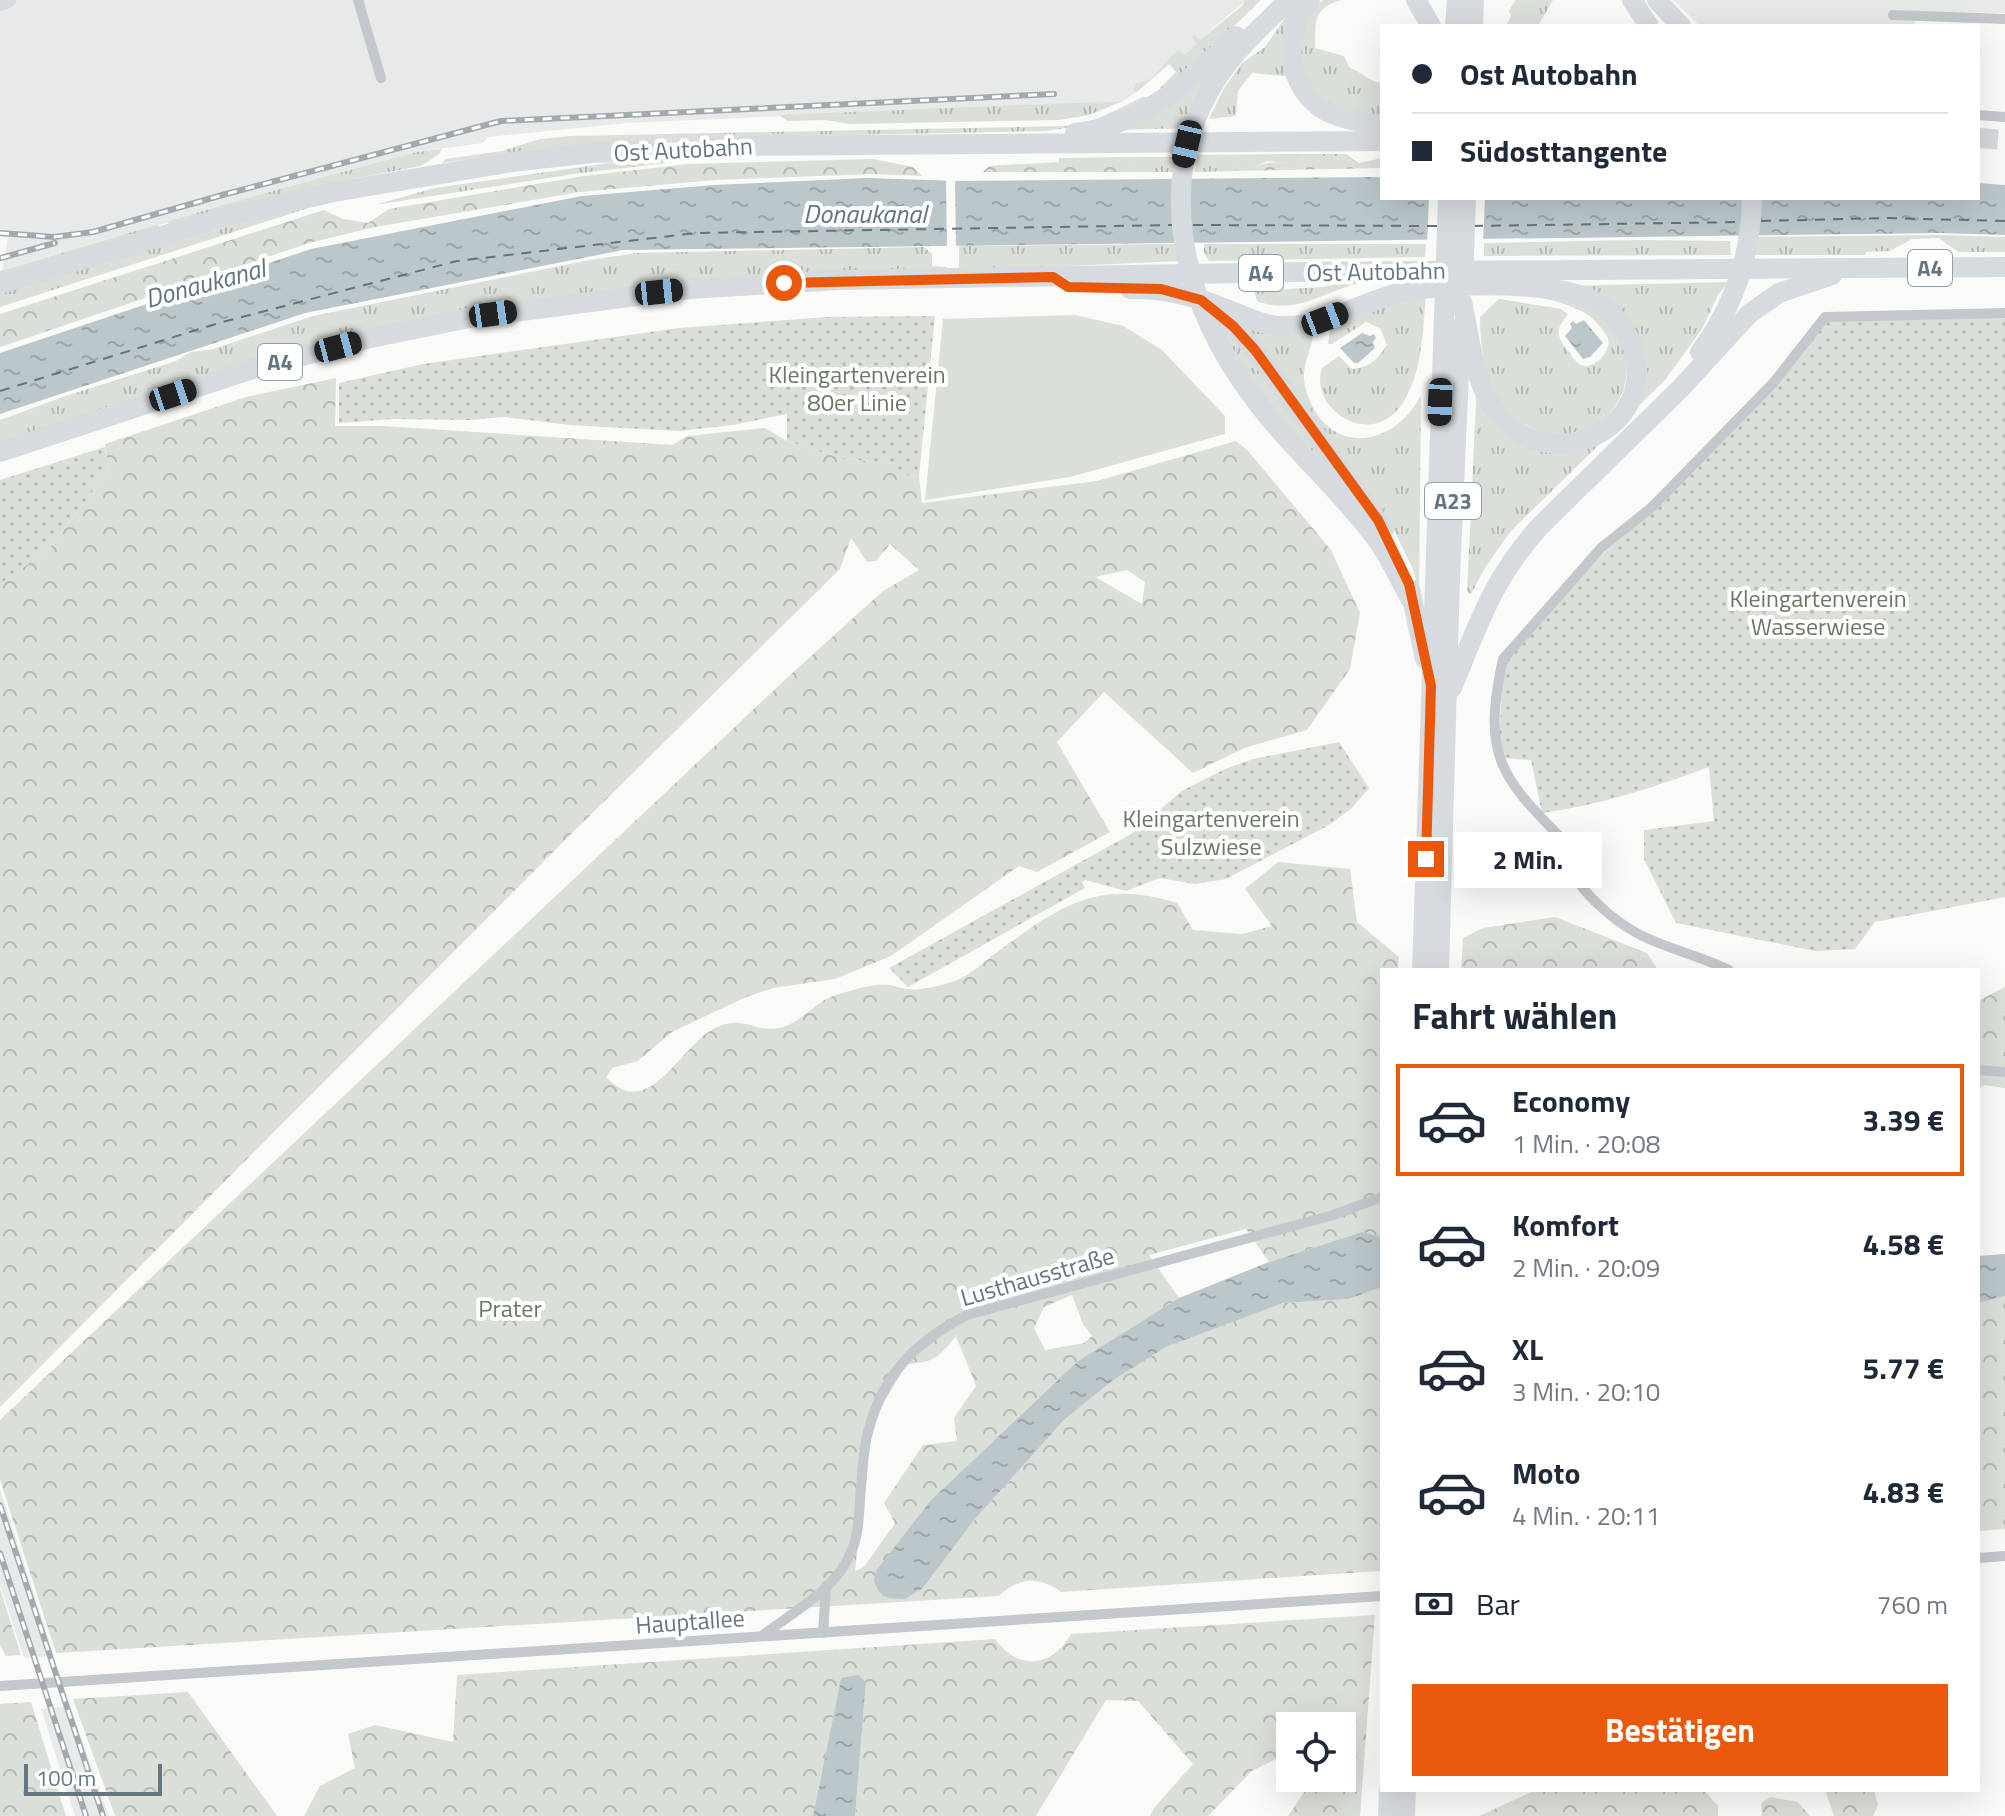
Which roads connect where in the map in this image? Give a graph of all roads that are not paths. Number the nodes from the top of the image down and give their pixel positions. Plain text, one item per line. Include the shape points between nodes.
1 (8, 0) edge
2 (358, 0) edge
3 (1273, 0) edge
4 (1289, 0) edge
5 (1310, 0) edge
6 (1416, 0) edge
7 (1457, 0) edge
8 (1474, 0) edge
9 (1632, 0) edge
10 (1657, 0) edge
11 (0, 3) edge
12 (1893, 15) dead end
13 (2005, 19) edge
14 (1910, 20) edge
15 (1430, 24) edge
16 (1455, 24) edge
17 (1473, 24) edge
18 (1648, 24) edge
19 (1679, 24) edge
20 (381, 78) dead end
21 (1980, 115) edge
22 (2005, 117) edge
23 (1380, 127) edge
24 (1380, 128) edge
25 (1380, 141) edge
26 (1022, 143) junction
27 (1448, 200) edge
28 (1466, 200) edge
29 (1752, 200) edge
30 (1181, 231) junction
31 (2005, 267) edge
32 (1727, 269) junction
33 (1855, 269) junction
34 (1053, 277) junction
35 (0, 284) edge
36 (1201, 300) junction
37 (1453, 302) junction
38 (2005, 313) edge
39 (0, 452) edge
40 (1411, 600) junction
41 (1439, 693) junction
42 (1433, 919) junction
43 (1422, 968) edge
44 (1439, 968) edge
45 (1725, 968) edge
46 (1980, 1070) edge
47 (2005, 1072) edge
48 (1380, 1198) edge
49 (2005, 1556) edge
50 (1980, 1558) edge
51 (826, 1586) junction
52 (1380, 1596) edge
53 (823, 1633) junction
54 (762, 1636) junction
55 (0, 1686) edge
56 (1389, 1792) edge
57 (1406, 1792) edge
58 (1388, 1816) edge
59 (1405, 1816) edge

1 - 11 main road
2 - 20 street
3 - 26 highway via 1158,104 1096,130 1029,136
4 - 30 highway via 1226,65 1200,110 1182,169
5 - 23 highway via 1292,38 1299,81 1329,112
6 - 15 highway
7 - 16 highway
8 - 17 highway
9 - 18 highway
10 - 19 highway
12 - 14 street
13 - 14 street
21 - 22 street
24 - 26 highway
25 - 26 highway, Ost Autobahn
26 - 35 highway, Ost Autobahn via 694,147 512,162 229,216
27 - 37 highway, A23
28 - 37 highway, A23
29 - 41 highway via 1747,249 1714,334 1494,565
30 - 32 highway via 1214,283 1231,298 1261,312 1295,315 1369,288 1406,282 1699,278
30 - 40 highway via 1213,332 1255,400 1374,536
31 - 33 highway, Ost Autobahn / A4
32 - 33 highway, Ost Autobahn / A4
32 - 34 highway, Ost Autobahn / A4
33 - 41 highway via 1779,293 1749,314 1541,525 1494,588
34 - 36 highway via 1068,287 1161,289
34 - 39 highway, Ost Autobahn / A4 via 703,288 469,318 253,369
36 - 37 highway via 1284,327 1431,287 1532,286 1571,292 1613,314 1629,338 1636,379 1626,407 1606,429 1585,441 1547,444 1522,435 1500,416 1483,388
36 - 40 highway via 1244,337 1364,500 1398,558
37 - 41 highway, A23
38 - 45 street via 1825,317 1774,382 1652,507 1601,548 1503,659 1497,755 1512,784 1570,847 1582,887 1619,924 1644,939
40 - 41 highway
41 - 42 highway, A23
42 - 43 highway, A23
42 - 44 highway, A23
46 - 47 street
48 - 51 street, Lusthausstraße via 967,1315 936,1331 912,1351 884,1390 867,1433 852,1552
49 - 50 street
51 - 53 street
51 - 54 street, Lusthausstraße
52 - 53 street, Hauptallee
53 - 54 street, Hauptallee
54 - 55 street, Hauptallee
56 - 58 highway
57 - 59 highway

